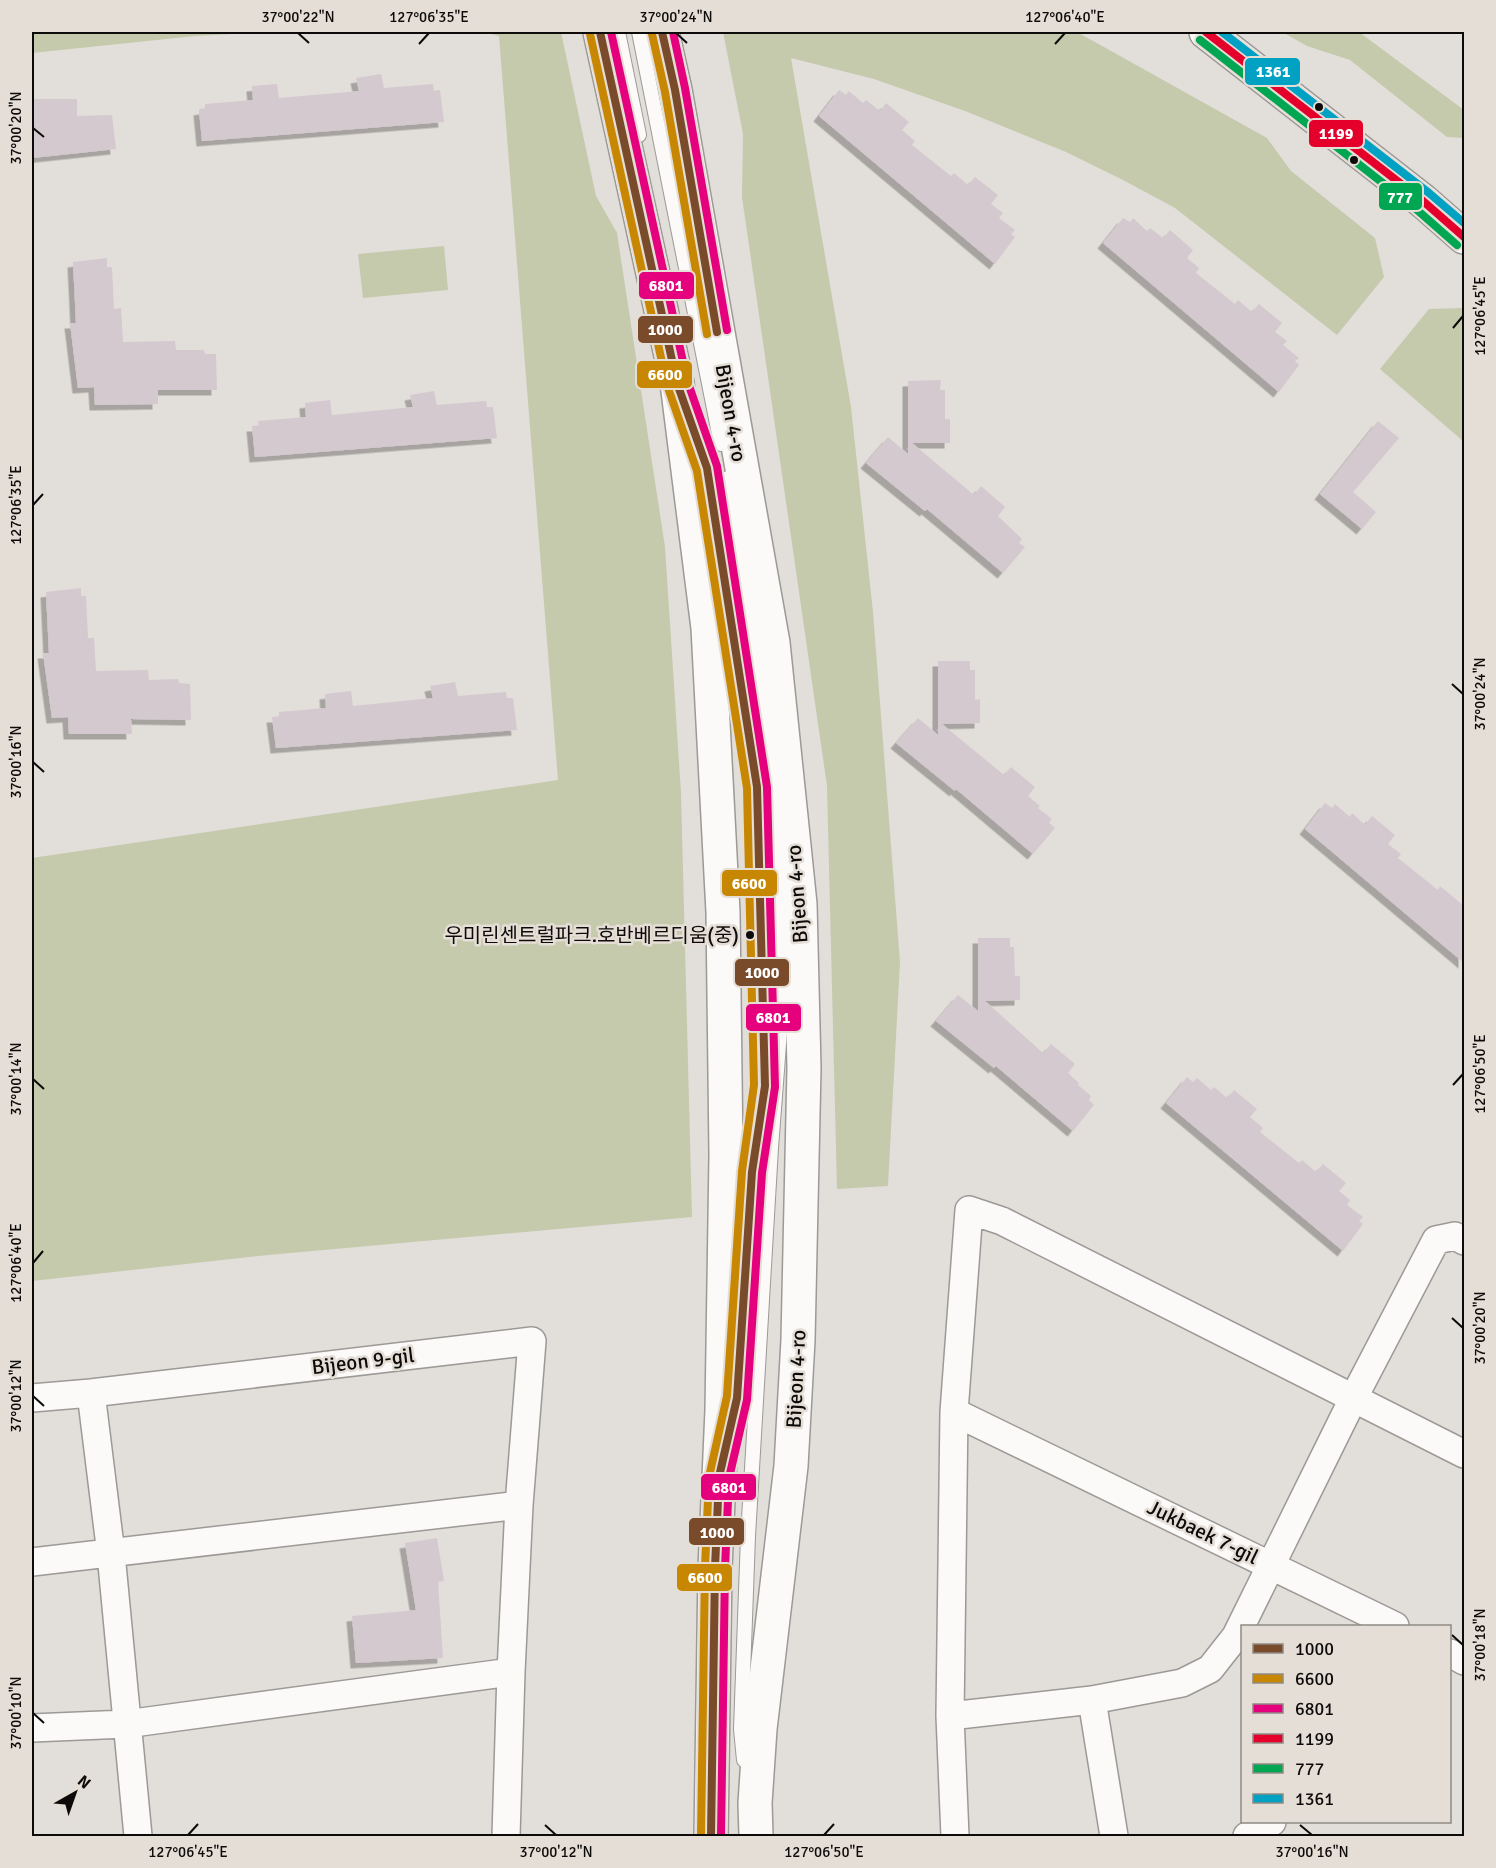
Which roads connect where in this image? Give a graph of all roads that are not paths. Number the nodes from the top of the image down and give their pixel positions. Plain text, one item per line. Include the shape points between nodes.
1 (600, 32) edge
2 (618, 32) edge
3 (639, 32) edge
4 (662, 32) edge
5 (1206, 32) edge
6 (1464, 237) edge
7 (677, 383) junction
8 (707, 468) junction
9 (795, 852) junction
10 (781, 922) junction
11 (1464, 1241) edge
12 (90, 1393) junction
13 (1354, 1397) junction
14 (32, 1398) edge
15 (737, 1398) junction
16 (954, 1412) junction
17 (1464, 1454) edge
18 (719, 1478) junction
19 (519, 1505) junction
20 (111, 1554) junction
21 (32, 1563) edge
22 (1270, 1564) junction
23 (1241, 1625) edge
24 (1241, 1625) edge
25 (1393, 1625) edge
26 (511, 1672) junction
27 (1092, 1700) junction
28 (950, 1716) junction
29 (126, 1724) junction
30 (32, 1728) edge
31 (744, 1767) junction
32 (755, 1803) junction
33 (1269, 1823) edge
34 (138, 1836) edge
35 (506, 1836) edge
36 (711, 1836) edge
37 (726, 1836) edge
38 (744, 1836) edge
39 (756, 1836) edge
40 (955, 1836) edge
41 (1114, 1836) edge
42 (1247, 1836) edge

1 - 7 main road
2 - 8 lane
3 - 10 lane via 726,468 773,789
4 - 9 main road, Bijeon 4-ro via 772,643
5 - 6 main road
7 - 8 lane
7 - 18 main road via 708,628 723,912 726,1155
8 - 15 lane via 757,787 764,997 765,1086 752,1172
9 - 10 lane
9 - 32 main road, Bijeon 4-ro via 804,1068 798,1340 791,1466
10 - 31 lane via 783,992 748,1536 741,1729
11 - 13 street via 1455,1236 1436,1240
12 - 14 street, Bijeon 9-gil
12 - 19 street, Bijeon 9-gil via 532,1341
12 - 20 street
13 - 16 street via 1002,1221 969,1210
13 - 17 street
13 - 22 street
15 - 18 lane
15 - 37 lane
16 - 22 street, Jukbaek 7-gil
16 - 28 street
18 - 36 main road
19 - 20 street
19 - 26 street, Bijeon 9-gil
20 - 21 street
20 - 29 street
22 - 23 street, Jukbaek 7-gil
22 - 25 street
24 - 27 street, Jukbaek 7-gil via 1210,1669 1182,1683
26 - 29 street
26 - 35 street, Bijeon 9-gil
27 - 28 street, Jukbaek 7-gil
27 - 41 street
28 - 40 street
29 - 30 street
29 - 34 street
31 - 32 lane
31 - 38 lane
32 - 39 main road, Bijeon 4-ro
33 - 42 street

